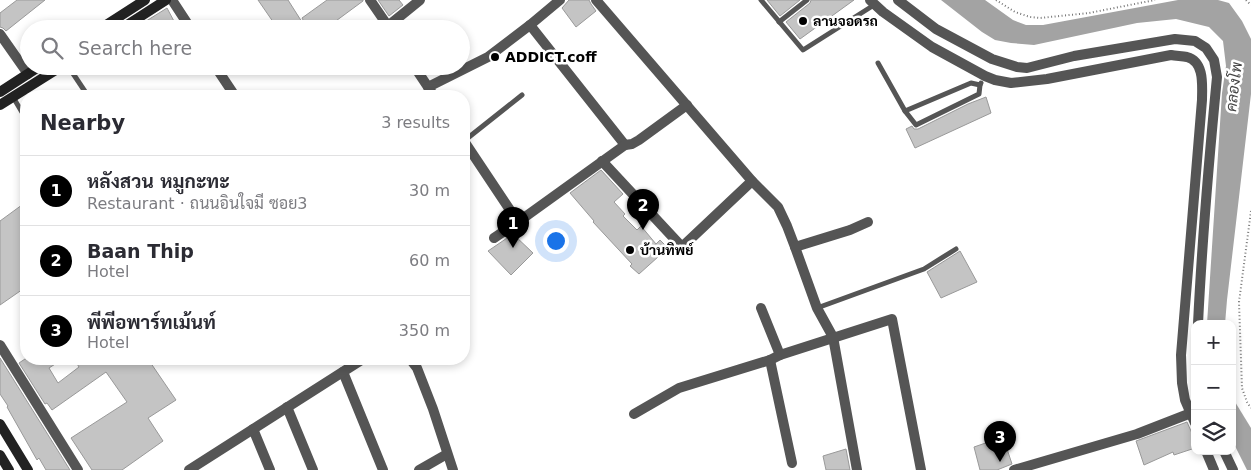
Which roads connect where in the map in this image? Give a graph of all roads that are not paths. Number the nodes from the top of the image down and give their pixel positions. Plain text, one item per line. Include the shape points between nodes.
1 (145, 0) edge
2 (166, 0) edge
3 (172, 0) edge
4 (370, 0) edge
5 (420, 0) edge
6 (560, 0) edge
7 (596, 0) edge
8 (762, 0) edge
9 (807, 0) edge
10 (898, 0) edge
11 (875, 2) edge
12 (114, 20) edge
13 (135, 20) edge
14 (185, 20) edge
15 (384, 20) edge
16 (397, 20) edge
17 (779, 22) junction
18 (530, 25) junction
19 (0, 34) edge
20 (992, 60) junction
21 (20, 63) edge
22 (878, 63) dead end
23 (470, 68) edge
24 (26, 75) edge
25 (29, 75) edge
26 (48, 75) edge
27 (74, 75) edge
28 (221, 75) edge
29 (420, 75) edge
30 (459, 75) edge
31 (985, 76) junction
32 (35, 84) junction
33 (980, 85) junction
34 (25, 90) edge
35 (84, 90) edge
36 (231, 90) edge
37 (430, 90) edge
38 (434, 90) edge
39 (0, 92) edge
40 (20, 93) edge
41 (522, 95) dead end
42 (13, 97) junction
43 (0, 105) edge
44 (687, 106) junction
45 (20, 109) edge
46 (905, 111) junction
47 (470, 136) edge
48 (625, 145) junction
49 (470, 150) edge
50 (602, 161) junction
51 (752, 181) junction
52 (518, 222) junction
53 (868, 222) dead end
54 (494, 238) dead end
55 (795, 247) junction
56 (956, 249) dead end
57 (761, 308) dead end
58 (817, 308) junction
59 (1198, 320) edge
60 (833, 337) junction
61 (0, 345) edge
62 (780, 355) junction
63 (770, 360) junction
64 (354, 365) edge
65 (415, 365) edge
66 (343, 372) junction
67 (287, 408) junction
68 (1191, 413) edge
69 (634, 414) dead end
70 (1191, 419) edge
71 (0, 424) edge
72 (253, 429) junction
73 (447, 454) junction
74 (0, 455) edge
75 (1208, 455) edge
76 (1226, 455) edge
77 (792, 463) dead end
78 (1019, 469) edge
79 (9, 470) edge
80 (28, 470) edge
81 (78, 470) edge
82 (189, 470) edge
83 (270, 470) edge
84 (313, 470) edge
85 (383, 470) edge
86 (419, 470) edge
87 (453, 470) edge
88 (857, 470) edge
89 (921, 470) edge
90 (1214, 470) edge
91 (1233, 470) edge

1 - 12 main road
2 - 13 main road
3 - 14 street
4 - 15 street
5 - 16 street
6 - 18 street
7 - 44 street
8 - 17 lane
9 - 17 lane
10 - 20 street via 936,29
11 - 17 lane via 802,50
11 - 31 street via 932,47
18 - 23 street
18 - 48 street
19 - 21 street
20 - 31 street
20 - 59 street via 1027,68 1074,56 1175,39 1195,41 1206,48 1214,60 1217,77
22 - 46 lane
24 - 39 main road
25 - 32 main road
26 - 32 main road
27 - 35 lane
28 - 36 street
29 - 37 street
30 - 38 street
31 - 33 lane
31 - 68 street via 1012,83 1047,80 1171,56 1189,58 1197,63 1202,76 1202,100 1181,355 1182,383
32 - 34 main road
33 - 46 lane via 971,83
33 - 46 lane via 979,94 916,125
40 - 42 main road
41 - 47 lane
42 - 43 main road
42 - 45 lane
44 - 48 street via 639,140
44 - 51 street
48 - 50 street
49 - 52 street
50 - 51 street via 682,247
50 - 52 street
51 - 55 street via 778,207
52 - 54 street
53 - 55 street
55 - 58 street
56 - 58 lane via 924,268
57 - 62 street
58 - 60 street
60 - 62 street
60 - 88 street
60 - 89 street via 892,318
61 - 81 street
62 - 63 street
63 - 69 street via 679,388
63 - 77 street
64 - 66 street
65 - 73 street
66 - 67 street
66 - 85 street
67 - 72 street
67 - 84 street
70 - 78 street
71 - 80 main road
72 - 82 street
72 - 83 street
73 - 86 street
73 - 87 street
74 - 79 main road
75 - 90 street
76 - 91 street

